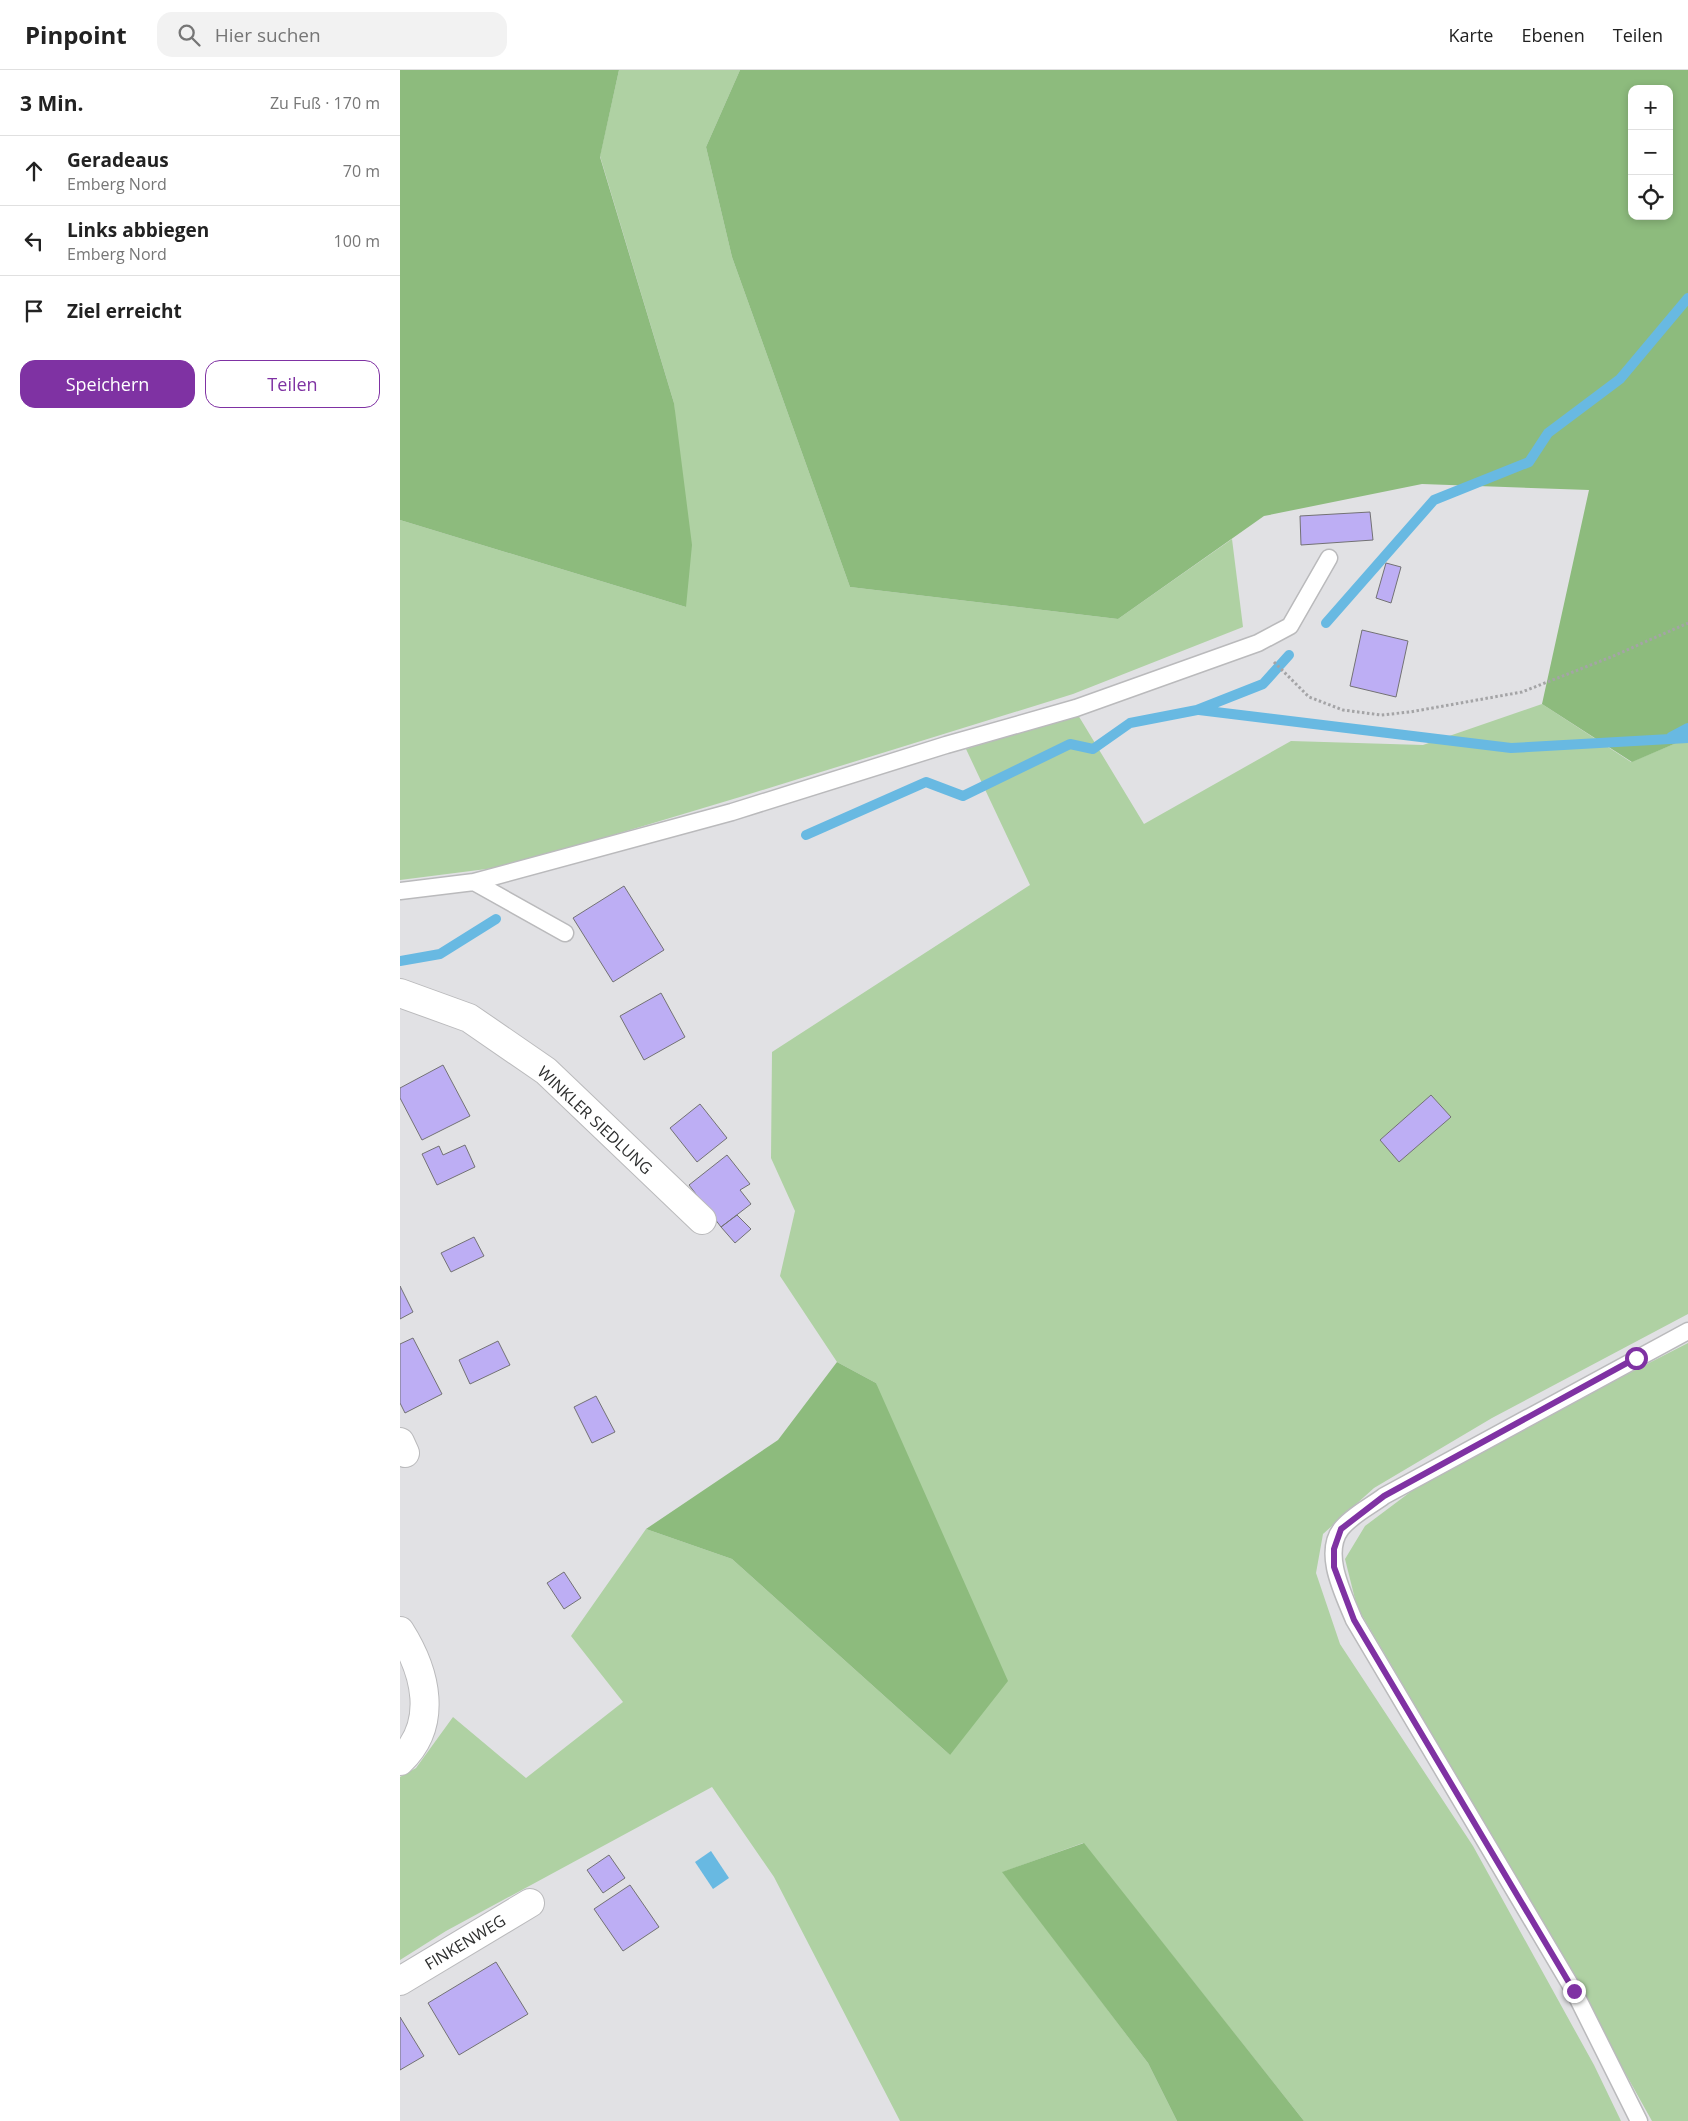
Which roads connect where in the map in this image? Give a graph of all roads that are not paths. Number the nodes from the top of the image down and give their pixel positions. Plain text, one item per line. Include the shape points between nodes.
1 (1329, 558) dead end
2 (474, 882) junction
3 (400, 891) edge
4 (565, 933) dead end
5 (400, 993) edge
6 (702, 1220) dead end
7 (1688, 1331) edge
8 (400, 1631) edge
9 (400, 1761) edge
10 (530, 1903) dead end
11 (400, 1981) edge
12 (1639, 2121) edge

1 - 2 lane via 1290,626 1258,643 1076,708 732,812
2 - 3 lane
2 - 4 lane
5 - 6 street, WINKLER SIEDLUNG via 469,1018 546,1071
7 - 12 lane via 1384,1496 1341,1529 1334,1549 1334,1567 1354,1620 1574,1991
8 - 9 street via 418,1667 425,1699 424,1720 416,1741
10 - 11 street, FINKENWEG

